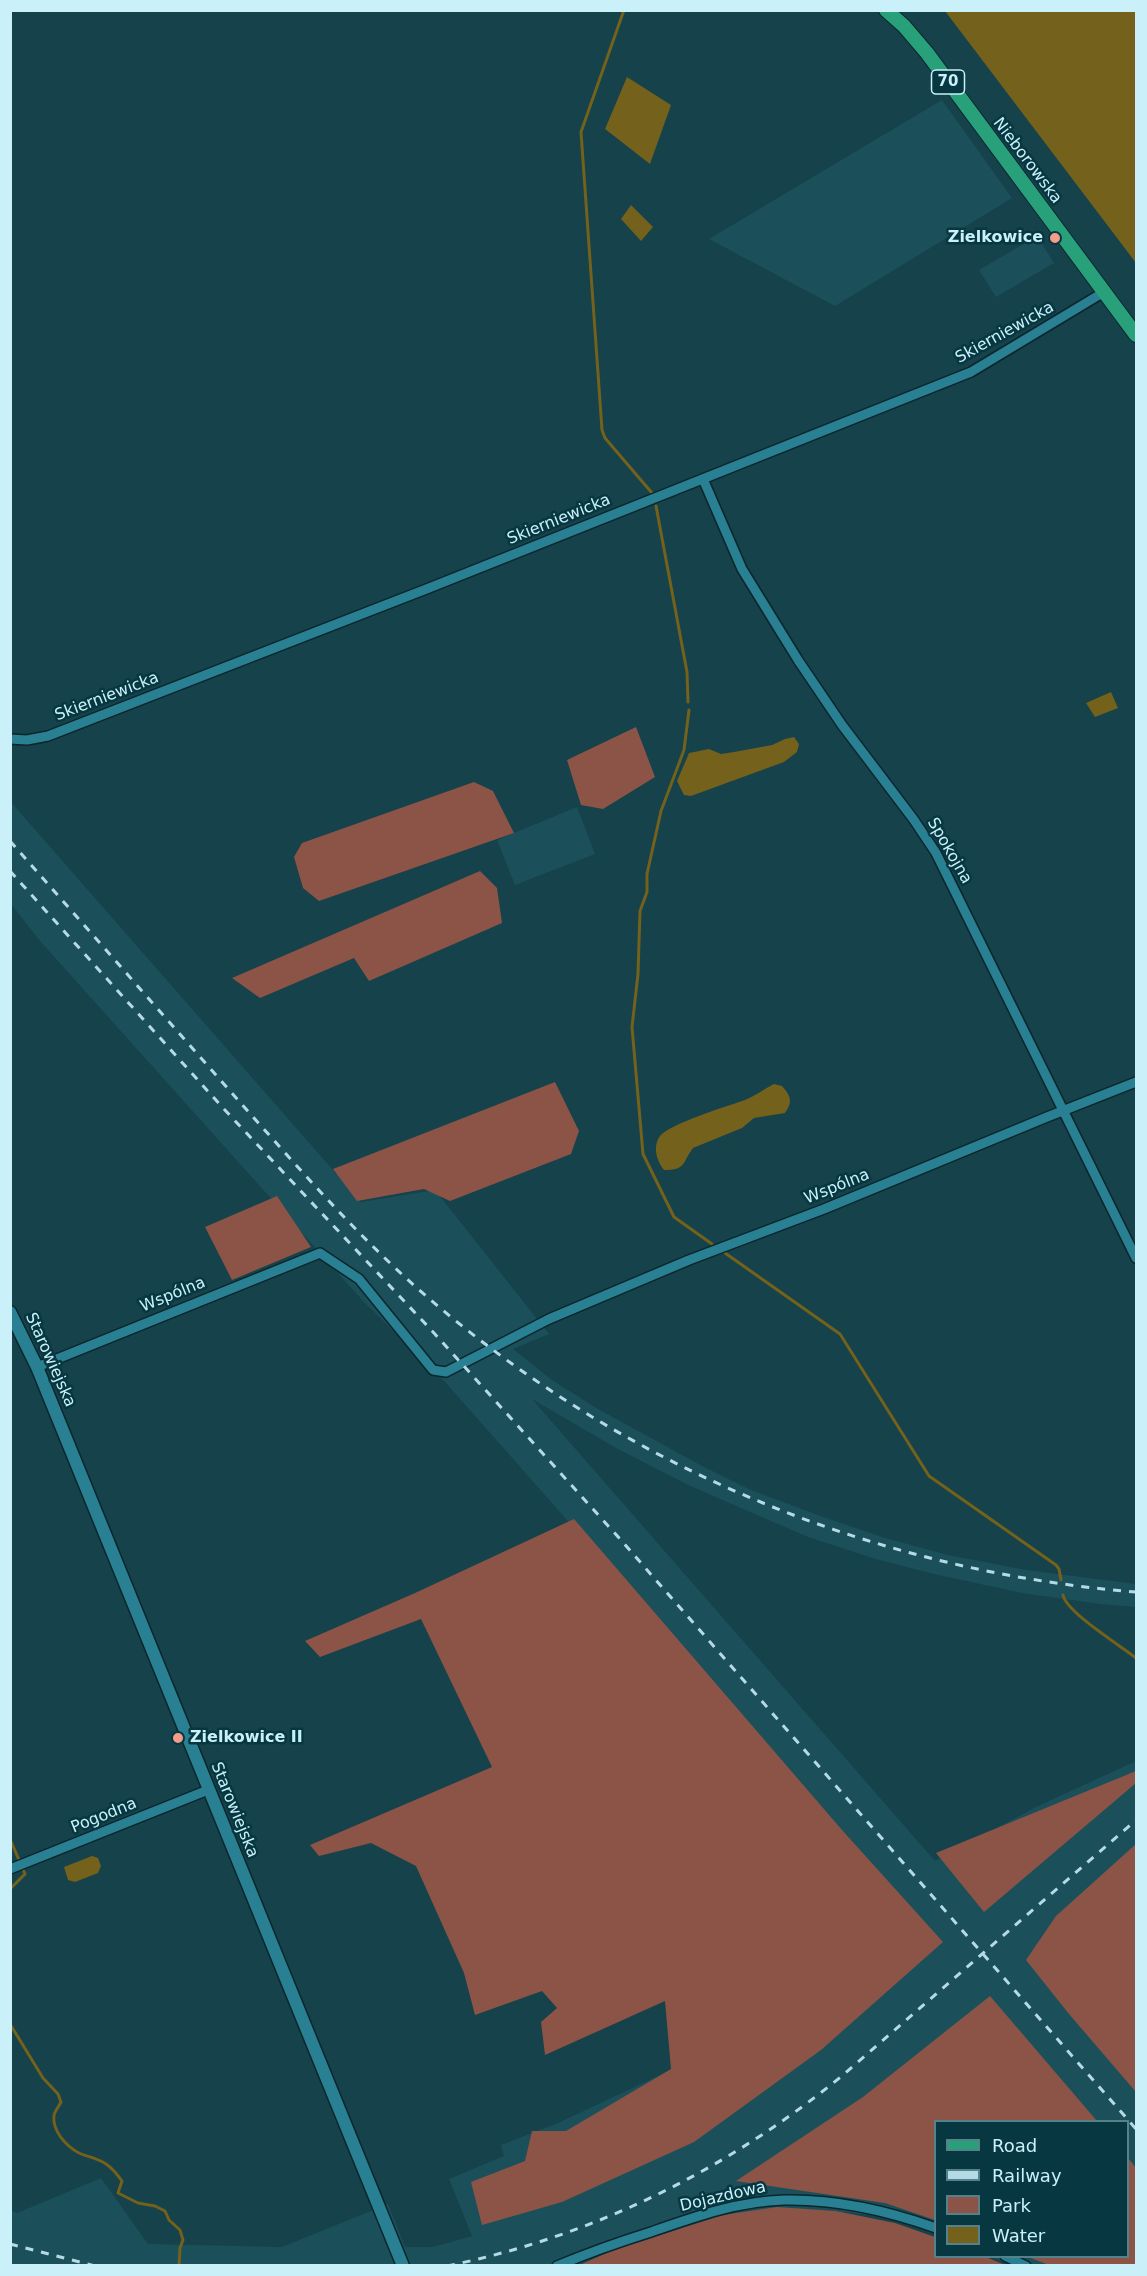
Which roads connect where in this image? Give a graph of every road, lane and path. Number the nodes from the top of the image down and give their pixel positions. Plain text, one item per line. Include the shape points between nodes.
1 (886, 10) edge
2 (1104, 292) junction
3 (1137, 335) edge
4 (703, 479) junction
5 (10, 739) edge
6 (1137, 1082) edge
7 (1064, 1111) junction
8 (1137, 1258) edge
9 (10, 1312) edge
10 (38, 1367) junction
11 (208, 1790) junction
12 (14, 1868) edge
13 (934, 2227) edge
14 (1010, 2258) edge
15 (401, 2260) edge
16 (557, 2265) edge
17 (1026, 2265) edge

1 - 2 main road, Nieborowska / 70 via 927,53
2 - 3 main road, Nieborowska / 70
2 - 4 street, Skierniewicka via 971,372
4 - 5 street, Skierniewicka via 48,736
4 - 7 street, Spokojna via 742,569 798,660 936,853
6 - 7 street, Wspólna
7 - 8 street, Spokojna
7 - 10 street, Wspólna via 689,1260 549,1319 441,1373 433,1370 359,1280 320,1253
9 - 10 street, Starowiejska
10 - 11 street, Starowiejska
11 - 12 street, Pogodna
11 - 15 street, Starowiejska
13 - 16 street, Dojazdowa via 874,2208 782,2200 712,2212
14 - 17 street

